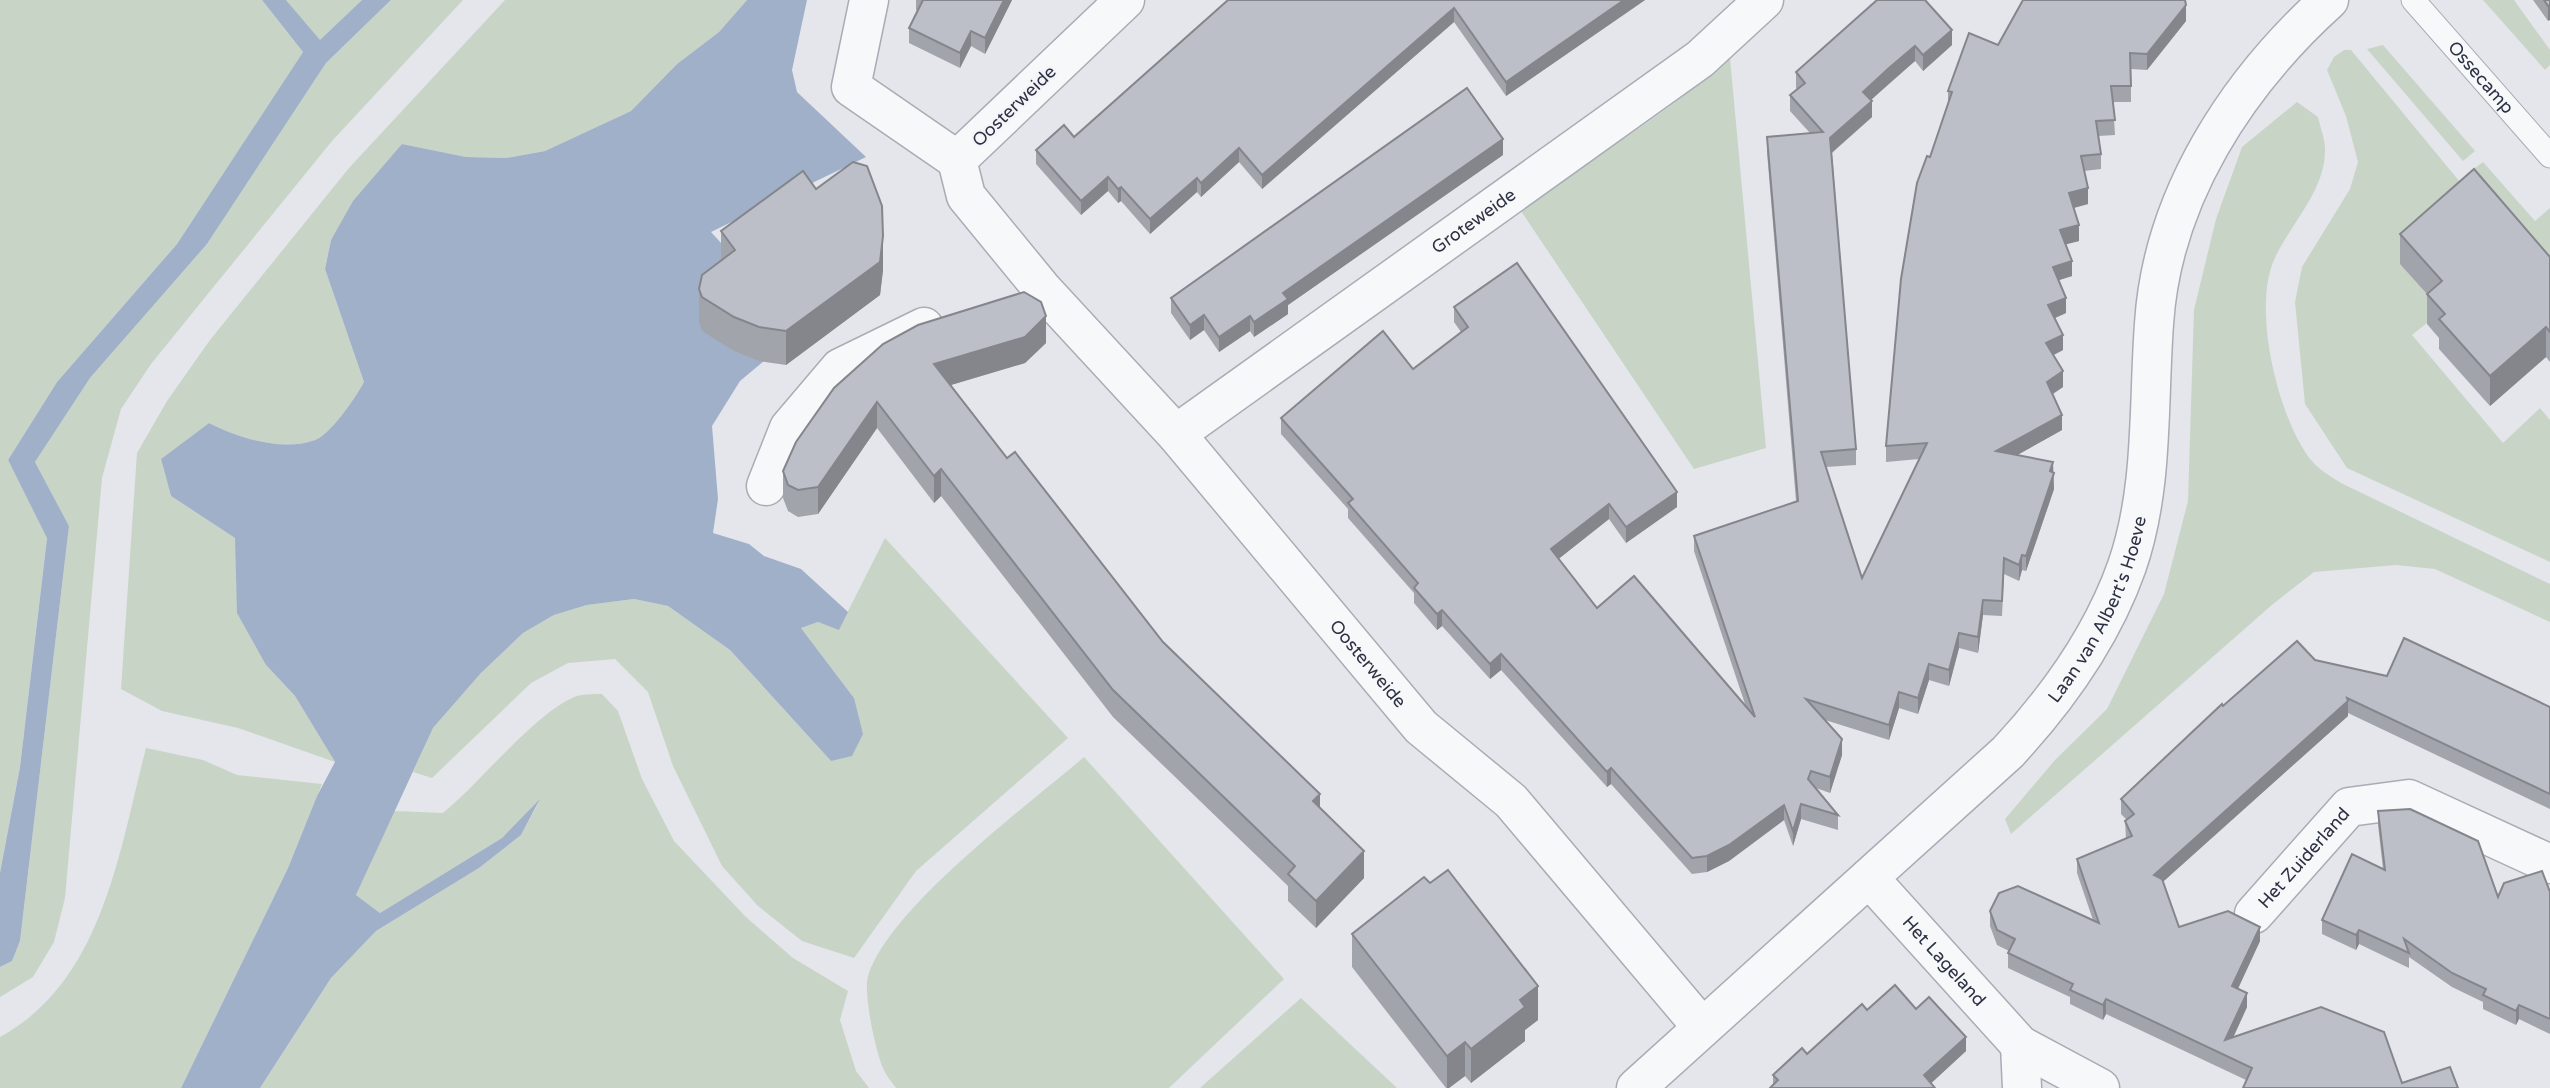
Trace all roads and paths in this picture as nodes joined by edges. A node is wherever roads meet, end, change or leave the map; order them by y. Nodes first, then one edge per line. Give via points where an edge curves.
1 (869, 0) edge
2 (1125, 0) edge
3 (1764, 0) edge
4 (2329, 0) edge
5 (2413, 0) edge
6 (2550, 156) edge
7 (957, 160) junction
8 (1043, 290) junction
9 (1003, 303) edge
10 (963, 315) edge
11 (1176, 434) junction
12 (766, 486) dead end
13 (2550, 864) edge
14 (1869, 878) junction
15 (2255, 914) dead end
16 (1701, 1026) junction
17 (2020, 1045) junction
18 (1636, 1088) edge
19 (2022, 1088) edge
20 (2100, 1088) edge

1 - 7 street via 851,87
2 - 7 street, Oosterweide
3 - 11 street, Groteweide via 1700,59
4 - 14 street, Laan van Albert's Hoeve via 2280,44 2234,106 2208,145 2185,198 2168,250 2154,320 2146,489 2113,602 2079,665 2033,725
5 - 6 lane, Ossecamp
7 - 8 street, Oosterweide via 966,196
8 - 9 street
8 - 11 street, Oosterweide
10 - 12 street via 909,332 840,368 789,428
11 - 16 street, Oosterweide via 1421,727 1511,801
13 - 15 street, Het Zuiderland via 2409,799 2349,807
14 - 16 street, Laan van Albert's Hoeve
14 - 17 street, Het Lageland
16 - 18 street, Laan van Albert's Hoeve
17 - 19 street
17 - 20 street, Het Lageland

